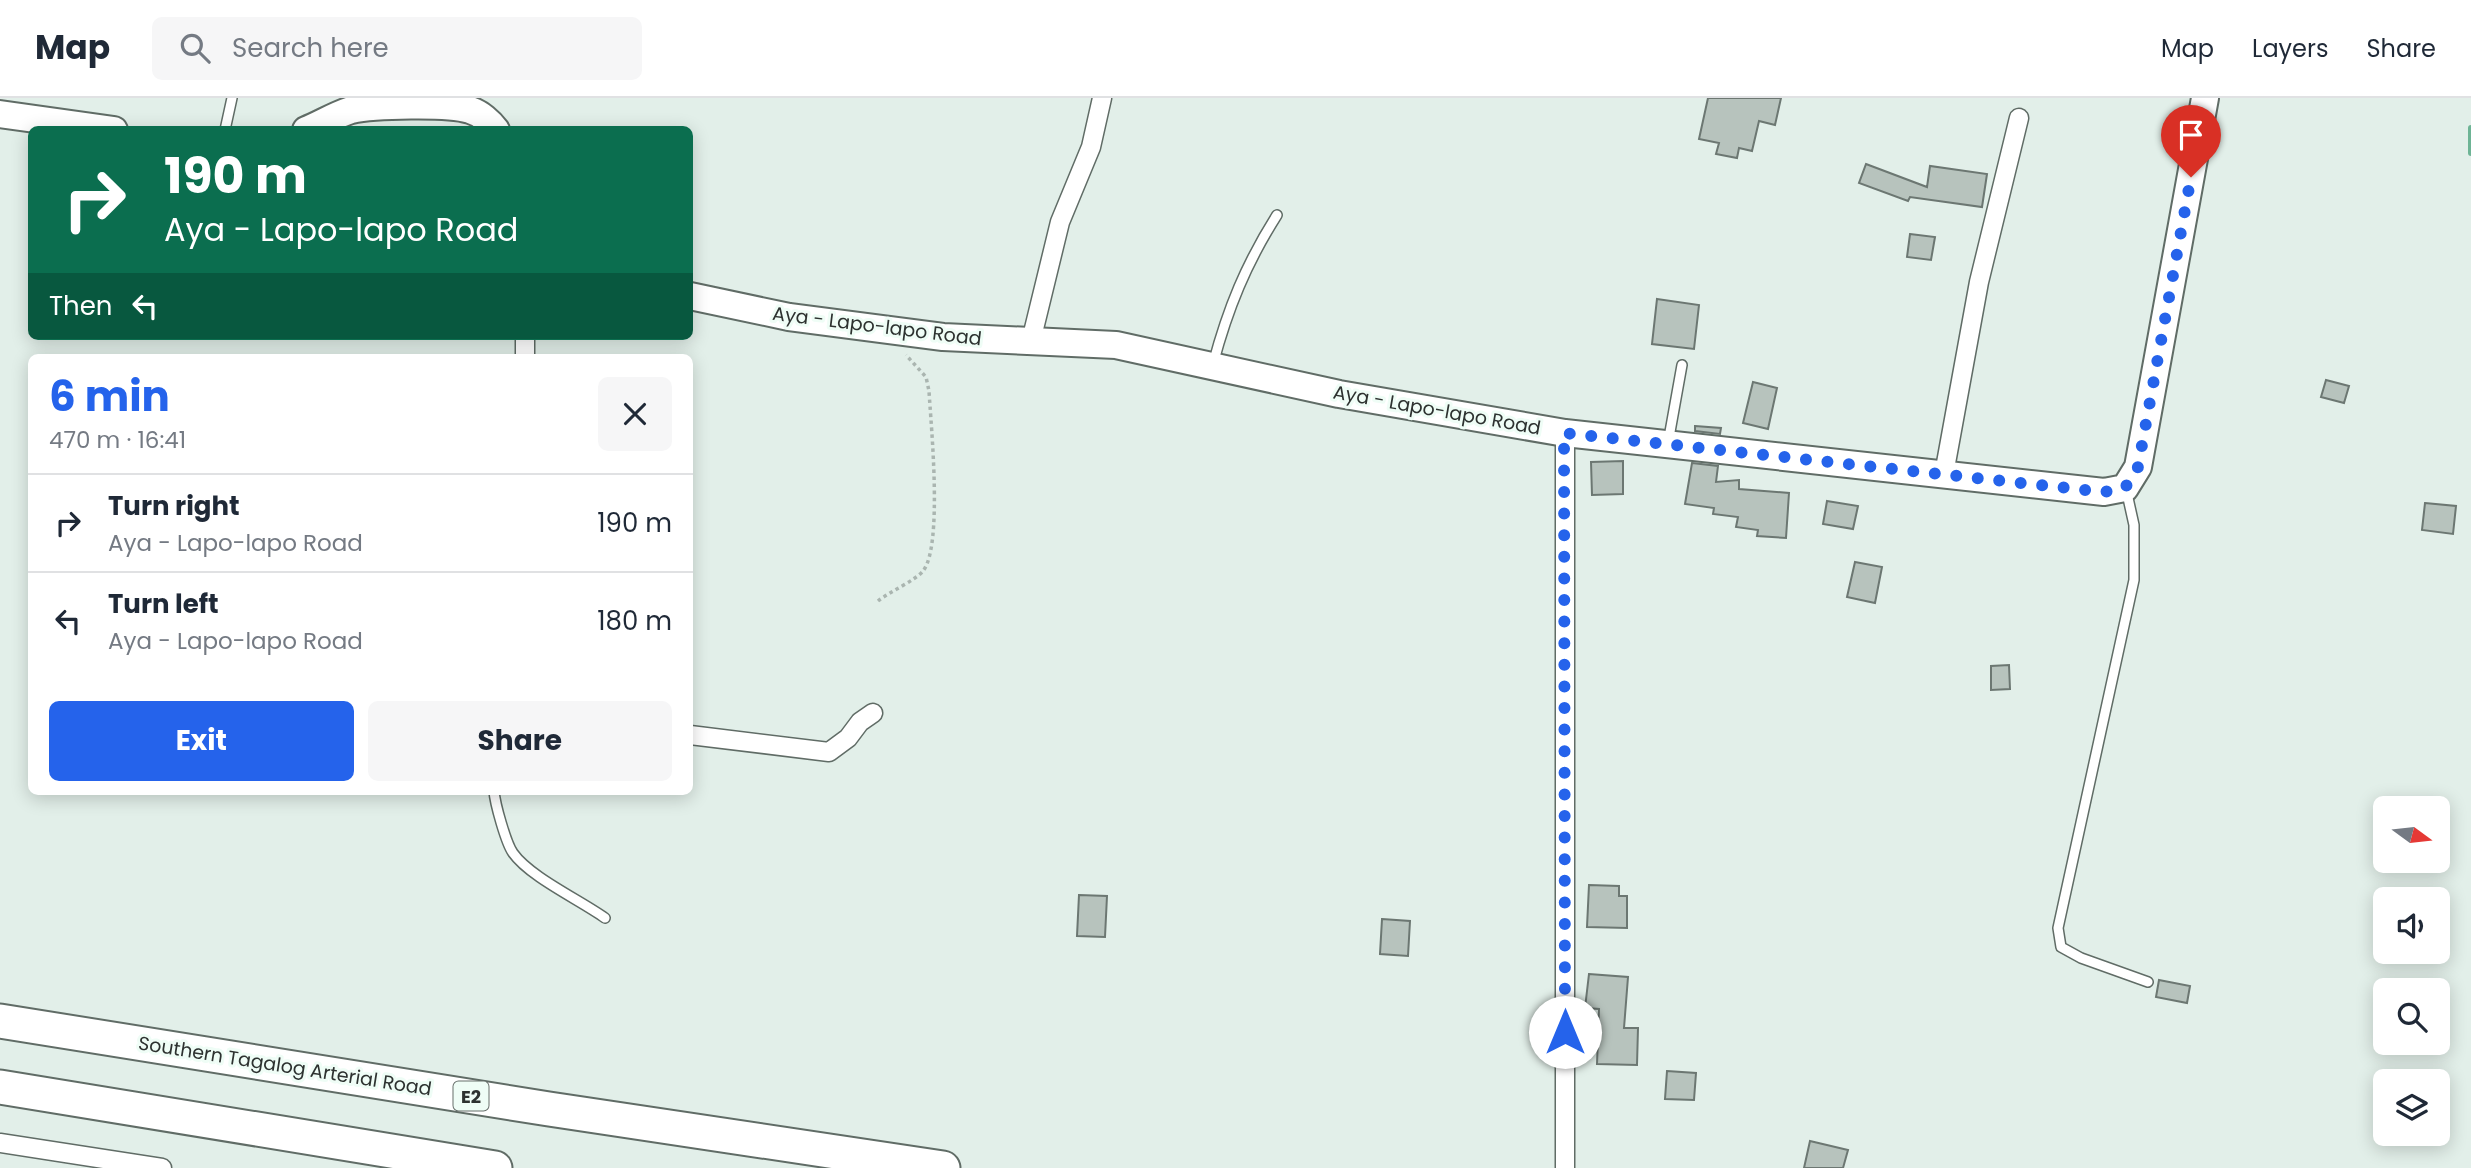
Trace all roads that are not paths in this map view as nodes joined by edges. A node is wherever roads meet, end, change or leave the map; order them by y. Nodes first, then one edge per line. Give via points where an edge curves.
1 (232, 98) edge
2 (1102, 98) edge
3 (2205, 98) edge
4 (408, 102) edge
5 (0, 114) edge
6 (2019, 118) dead end
7 (86, 126) edge
8 (226, 126) edge
9 (315, 126) edge
10 (493, 126) edge
11 (1277, 215) dead end
12 (693, 297) edge
13 (1031, 341) junction
14 (1682, 365) dead end
15 (1212, 366) junction
16 (1564, 433) junction
17 (1668, 444) junction
18 (1944, 474) junction
19 (2125, 488) junction
20 (873, 713) dead end
21 (693, 735) edge
22 (494, 795) edge
23 (606, 918) dead end
24 (2148, 982) dead end
25 (0, 1021) edge
26 (0, 1087) edge
27 (0, 1143) edge
28 (162, 1168) edge
29 (495, 1168) edge
30 (943, 1168) edge
31 (1565, 1168) edge

1 - 8 lane
2 - 13 street via 1091,146 1060,222
3 - 19 street via 2138,467
4 - 9 street via 351,110
4 - 10 street via 470,110
5 - 7 street
6 - 18 street via 1979,282
11 - 15 lane via 1241,278
12 - 13 street, Aya - Lapo-lapo Road via 789,317 888,330
13 - 15 street, Aya - Lapo-lapo Road via 1116,345
14 - 17 lane
15 - 16 street, Aya - Lapo-lapo Road via 1339,394
16 - 17 street, Aya - Lapo-lapo Road
16 - 31 street
17 - 18 street, Aya - Lapo-lapo Road
18 - 19 street, Aya - Lapo-lapo Road via 2104,492
19 - 24 lane via 2134,525 2134,580 2058,939 2061,947 2081,958
20 - 21 street via 829,752
22 - 23 lane via 512,852 532,871
25 - 30 highway, Southern Tagalog Arterial Road / E2
26 - 29 highway
27 - 28 street

